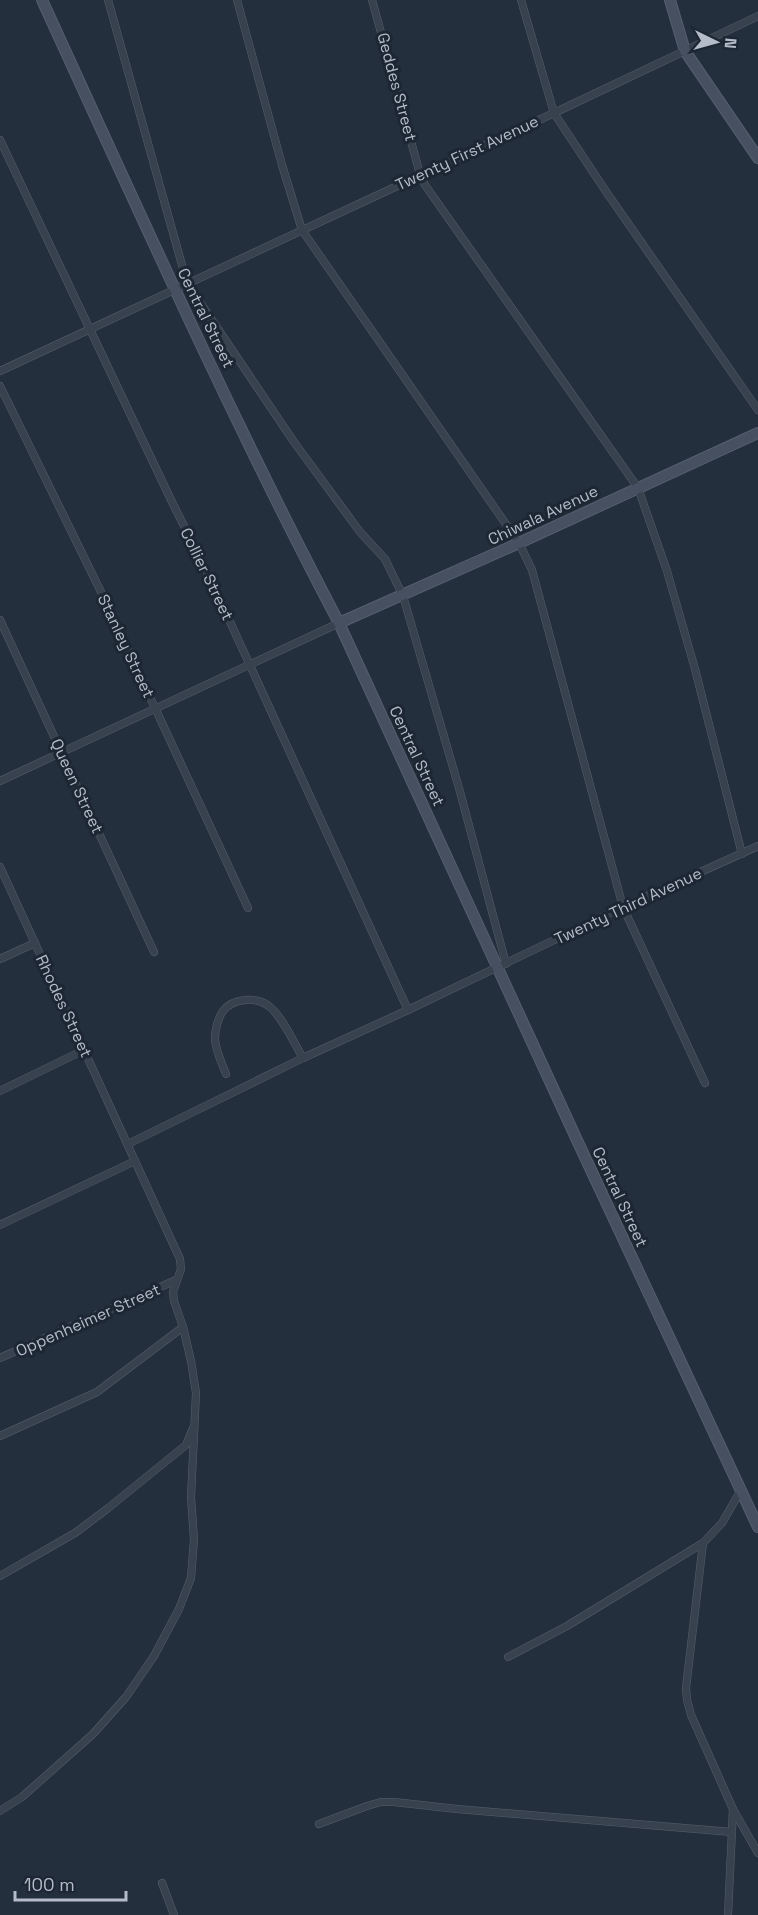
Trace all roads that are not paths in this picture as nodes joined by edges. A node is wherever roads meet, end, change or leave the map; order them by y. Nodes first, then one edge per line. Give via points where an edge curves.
1 (42, 0) edge
2 (108, 0) edge
3 (237, 0) edge
4 (372, 0) edge
5 (521, 0) edge
6 (670, 0) edge
7 (758, 16) edge
8 (685, 51) junction
9 (554, 113) junction
10 (0, 140) edge
11 (758, 158) edge
12 (420, 174) junction
13 (302, 230) junction
14 (187, 283) junction
15 (175, 288) junction
16 (90, 329) junction
17 (0, 371) edge
18 (0, 386) edge
19 (758, 410) edge
20 (758, 433) edge
21 (638, 488) junction
22 (519, 543) junction
23 (403, 596) junction
24 (0, 620) edge
25 (339, 623) junction
26 (251, 665) junction
27 (156, 709) junction
28 (61, 752) junction
29 (0, 781) edge
30 (758, 846) edge
31 (742, 854) junction
32 (0, 867) edge
33 (623, 907) junction
34 (248, 908) dead end
35 (35, 943) junction
36 (154, 952) dead end
37 (0, 959) edge
38 (502, 966) junction
39 (408, 1010) junction
40 (84, 1050) junction
41 (303, 1058) junction
42 (226, 1074) dead end
43 (705, 1083) dead end
44 (0, 1091) edge
45 (128, 1144) junction
46 (135, 1161) junction
47 (0, 1225) edge
48 (176, 1280) junction
49 (183, 1327) junction
50 (0, 1358) edge
51 (196, 1421) junction
52 (0, 1436) edge
53 (741, 1490) junction
54 (758, 1527) edge
55 (704, 1543) junction
56 (0, 1576) edge
57 (508, 1657) dead end
58 (733, 1809) junction
59 (0, 1810) edge
60 (319, 1824) dead end
61 (732, 1832) junction
62 (758, 1853) edge
63 (162, 1883) dead end
64 (174, 1915) edge
65 (728, 1915) edge

1 - 15 street, Central Street
2 - 14 street
3 - 13 street
4 - 12 street, Geddes Street
5 - 9 street
6 - 8 street
7 - 8 street, Twenty First Avenue
8 - 9 street, Twenty First Avenue
8 - 11 street
9 - 12 street, Twenty First Avenue
9 - 19 street
10 - 16 street, Collier Street
12 - 13 street, Twenty First Avenue
12 - 21 street, Geddes Street
13 - 14 street, Twenty First Avenue
13 - 22 street
14 - 15 street, Twenty First Avenue
14 - 23 street via 294,442 360,532 385,559
15 - 16 street, Twenty First Avenue
15 - 25 street, Central Street
16 - 17 street, Twenty First Avenue
16 - 26 street, Collier Street
18 - 27 street, Stanley Street
20 - 21 street, Chiwala Avenue
21 - 22 street, Chiwala Avenue
21 - 31 street, Geddes Street via 695,669
22 - 23 street, Chiwala Avenue
22 - 33 street via 532,570
23 - 25 street, Chiwala Avenue
23 - 38 street via 459,788
24 - 28 street, Queen Street
25 - 26 street
25 - 38 street, Central Street
26 - 27 street
26 - 39 street, Collier Street
27 - 28 street
27 - 34 street, Stanley Street
28 - 29 street
28 - 36 street, Queen Street
30 - 31 street, Twenty Third Avenue
31 - 33 street, Twenty Third Avenue
32 - 35 street, Rhodes Street
33 - 38 street, Twenty Third Avenue
33 - 43 street
35 - 37 street
35 - 40 street, Rhodes Street
38 - 39 street, Twenty Third Avenue
38 - 53 street, Central Street
39 - 41 street, Twenty Third Avenue
40 - 44 street
40 - 45 street, Rhodes Street
41 - 42 street via 272,1008 260,1001 243,1000 223,1011 216,1030 216,1047
41 - 45 street, Twenty Third Avenue
45 - 46 street, Rhodes Street
46 - 47 street
46 - 48 street, Rhodes Street via 180,1259 182,1269
48 - 49 street, Rhodes Street via 174,1301
48 - 50 street, Oppenheimer Street
49 - 51 street, Rhodes Street via 196,1393
49 - 52 street via 98,1392
51 - 56 street via 186,1445 107,1509 75,1533
51 - 59 street, Rhodes Street via 191,1578 179,1610 154,1656 120,1705 22,1797
53 - 54 street, Central Street
53 - 55 street via 722,1523
55 - 57 street
55 - 58 street via 687,1700
58 - 61 street
58 - 62 street
60 - 61 street via 367,1806 394,1802
61 - 65 street
63 - 64 street

